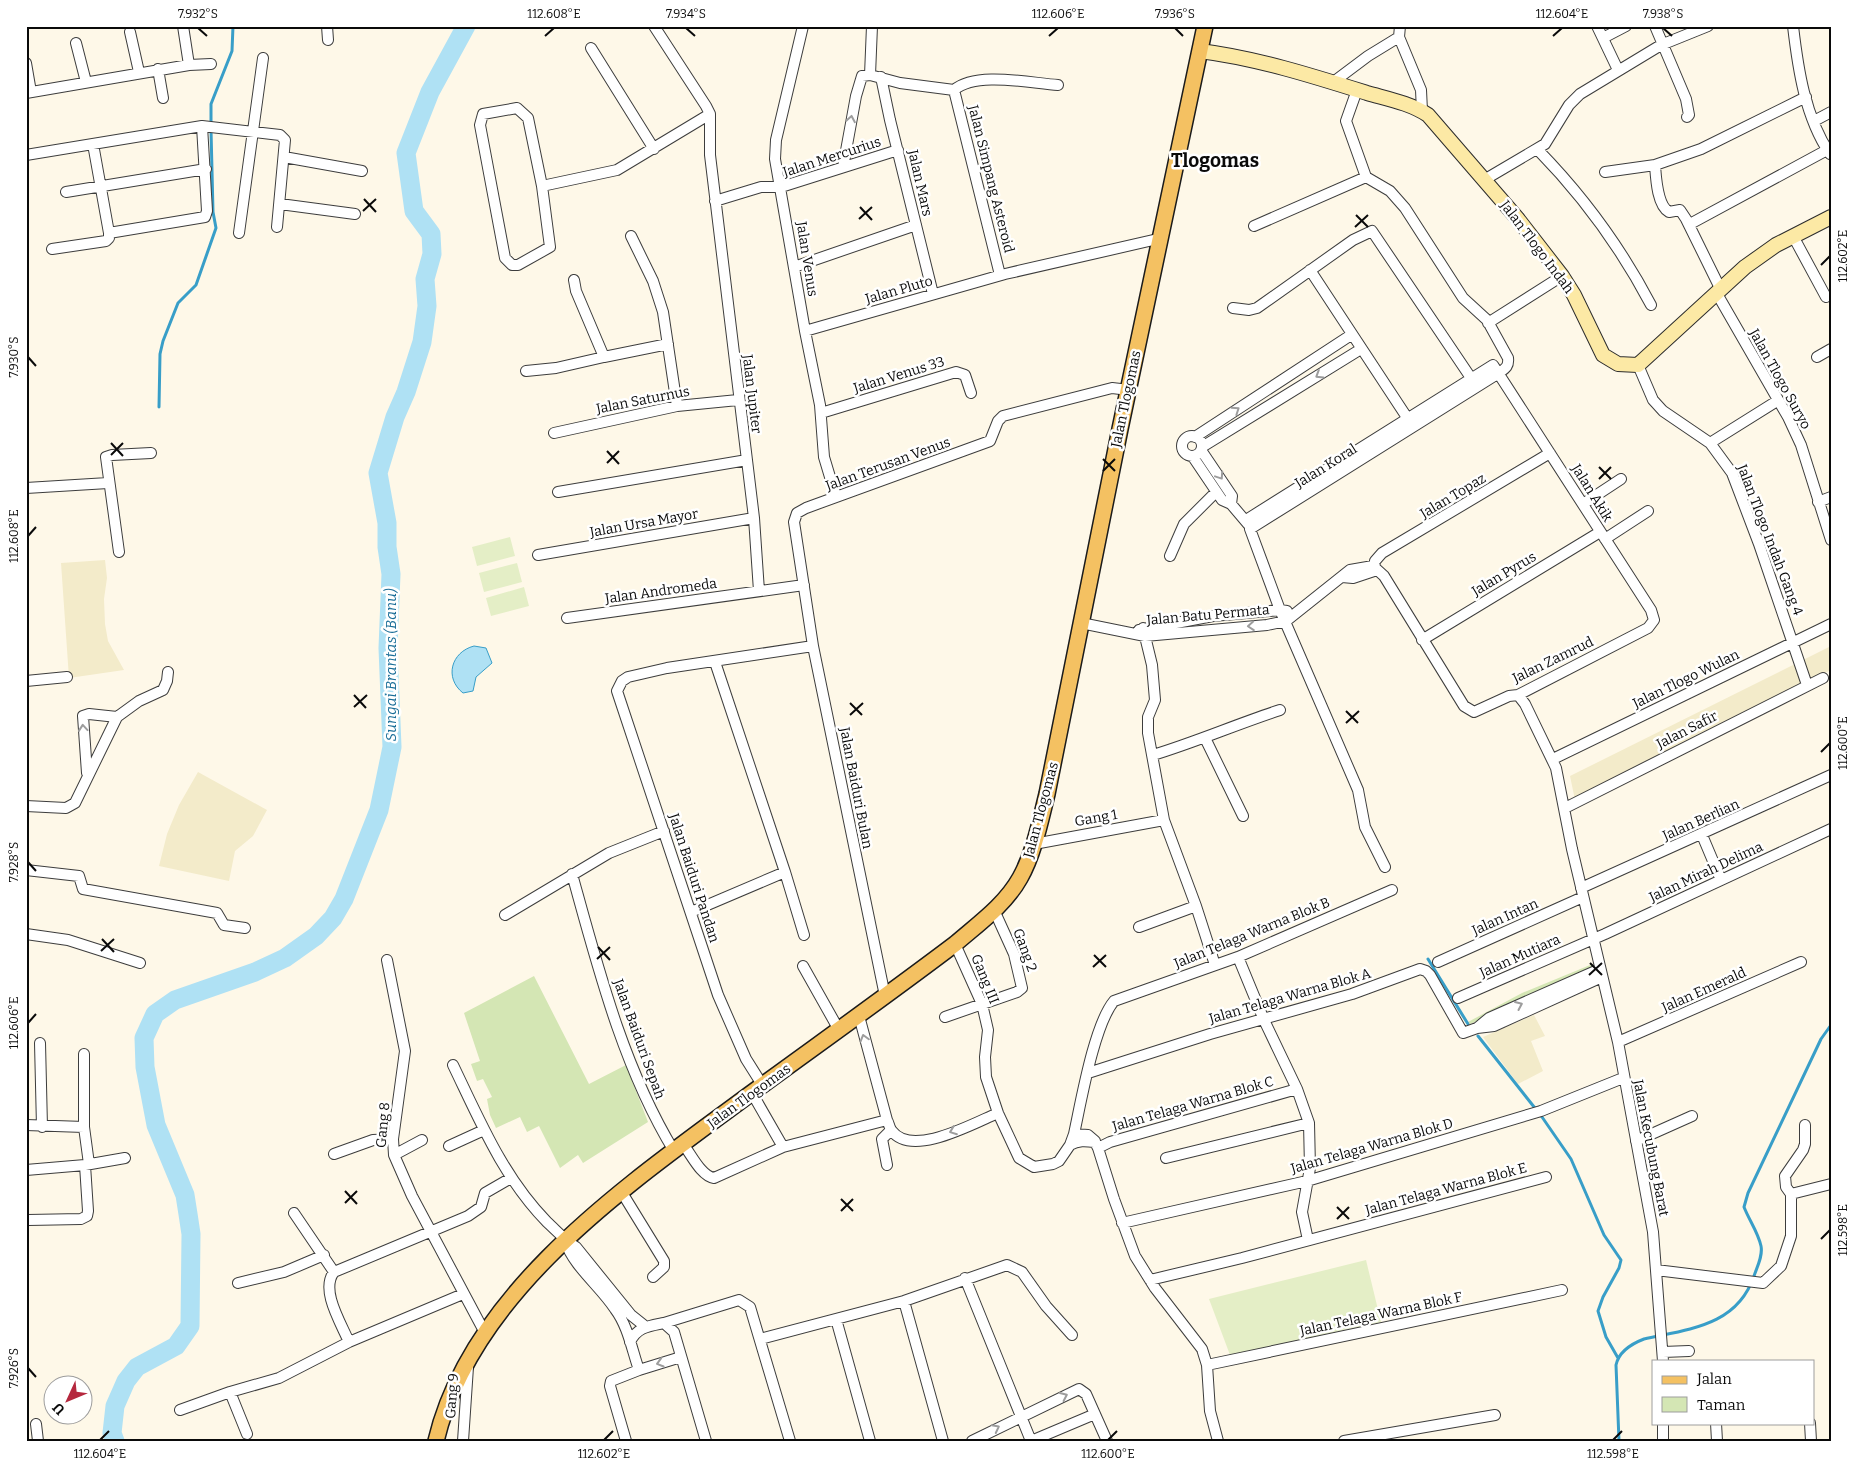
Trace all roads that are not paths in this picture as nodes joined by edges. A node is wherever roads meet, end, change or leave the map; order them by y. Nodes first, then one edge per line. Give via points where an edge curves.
1 (183, 26) edge
2 (327, 26) edge
3 (654, 26) edge
4 (802, 26) edge
5 (872, 26) edge
6 (1205, 26) edge
7 (1598, 26) edge
8 (1626, 26) edge
9 (1655, 26) edge
10 (1708, 26) edge
11 (1793, 26) edge
12 (130, 32) dead end
13 (1400, 32) edge
14 (1603, 38) junction
15 (328, 40) dead end
16 (76, 43) dead end
17 (1662, 45) junction
18 (591, 48) dead end
19 (1200, 51) junction
20 (263, 58) dead end
21 (26, 64) edge
22 (211, 64) dead end
23 (189, 65) junction
24 (158, 69) junction
25 (1618, 70) junction
26 (139, 72) junction
27 (870, 75) junction
28 (882, 77) junction
29 (86, 82) junction
30 (1332, 83) junction
31 (1058, 85) dead end
32 (954, 90) junction
33 (1357, 90) junction
34 (28, 92) edge
35 (1806, 97) junction
36 (163, 98) dead end
37 (1422, 111) junction
38 (1831, 112) edge
39 (710, 114) junction
40 (1687, 117) dead end
41 (1814, 121) junction
42 (204, 127) junction
43 (252, 132) junction
44 (93, 144) junction
45 (654, 149) junction
46 (898, 150) junction
47 (1538, 150) junction
48 (1829, 152) edge
49 (26, 156) edge
50 (284, 157) junction
51 (1655, 165) junction
52 (843, 167) junction
53 (206, 169) junction
54 (362, 171) dead end
55 (1605, 172) dead end
56 (1366, 177) junction
57 (1484, 180) junction
58 (542, 186) junction
59 (100, 187) junction
60 (781, 187) junction
61 (66, 192) dead end
62 (715, 201) junction
63 (280, 204) junction
64 (355, 214) dead end
65 (1831, 217) edge
66 (1690, 224) junction
67 (916, 225) junction
68 (1254, 226) dead end
69 (277, 227) dead end
70 (109, 233) junction
71 (239, 233) dead end
72 (631, 236) dead end
73 (1793, 236) junction
74 (1162, 238) junction
75 (52, 249) dead end
76 (794, 266) junction
77 (1310, 270) junction
78 (1000, 275) junction
79 (1562, 276) junction
80 (574, 280) dead end
81 (1718, 290) junction
82 (933, 294) junction
83 (1826, 297) dead end
84 (1651, 305) dead end
85 (1233, 308) dead end
86 (1488, 323) junction
87 (805, 331) junction
88 (1351, 335) junction
89 (668, 344) junction
90 (1360, 349) junction
91 (1831, 349) edge
92 (604, 357) junction
93 (1818, 357) dead end
94 (1638, 366) junction
95 (526, 371) dead end
96 (1500, 373) junction
97 (1471, 378) junction
98 (1269, 387) junction
99 (1129, 390) junction
100 (971, 393) dead end
101 (738, 400) junction
102 (1777, 400) junction
103 (1278, 401) junction
104 (678, 406) junction
105 (821, 414) junction
106 (1408, 420) junction
107 (554, 433) dead end
108 (1195, 437) junction
109 (1710, 443) junction
110 (1202, 448) junction
111 (151, 453) dead end
112 (1550, 453) junction
113 (1193, 457) junction
114 (747, 460) junction
115 (1620, 479) dead end
116 (108, 483) junction
117 (26, 488) edge
118 (558, 492) dead end
119 (1216, 492) junction
120 (836, 497) junction
121 (1831, 497) edge
122 (1818, 502) junction
123 (1231, 504) junction
124 (1584, 504) junction
125 (1648, 511) dead end
126 (754, 518) junction
127 (1248, 525) junction
128 (1602, 535) junction
129 (796, 539) joint
130 (1831, 540) edge
131 (118, 552) dead end
132 (538, 555) dead end
133 (1170, 556) dead end
134 (1375, 569) junction
135 (804, 586) junction
136 (759, 591) junction
137 (1280, 610) junction
138 (1297, 613) junction
139 (567, 618) dead end
140 (1286, 621) junction
141 (1085, 624) junction
142 (1831, 624) edge
143 (1648, 628) joint
144 (1140, 632) junction
145 (1422, 640) junction
146 (1793, 642) junction
147 (813, 646) junction
148 (715, 662) junction
149 (168, 672) dead end
150 (67, 677) dead end
151 (1823, 678) dead end
152 (26, 682) edge
153 (1807, 685) junction
154 (1518, 695) junction
155 (1280, 710) dead end
156 (117, 717) junction
157 (1205, 738) junction
158 (1152, 755) junction
159 (1553, 759) junction
160 (87, 775) junction
161 (1831, 775) edge
162 (26, 806) edge
163 (1564, 808) junction
164 (1243, 816) dead end
165 (1164, 820) junction
166 (1831, 829) edge
167 (664, 831) junction
168 (1702, 835) junction
169 (1034, 844) junction
170 (1385, 867) dead end
171 (26, 870) edge
172 (785, 872) junction
173 (572, 874) junction
174 (1721, 880) junction
175 (1392, 890) dead end
176 (1582, 893) junction
177 (1196, 906) junction
178 (994, 910) junction
179 (691, 912) junction
180 (505, 915) dead end
181 (1139, 927) dead end
182 (244, 928) dead end
183 (26, 934) edge
184 (804, 935) dead end
185 (1593, 940) junction
186 (955, 944) junction
187 (1238, 957) junction
188 (386, 960) dead end
189 (1438, 962) dead end
190 (1801, 962) dead end
191 (140, 963) dead end
192 (1214, 965) junction
193 (803, 966) dead end
194 (1601, 973) junction
195 (885, 996) junction
196 (1458, 998) dead end
197 (982, 1004) junction
198 (859, 1016) junction
199 (945, 1017) dead end
200 (1264, 1020) junction
201 (839, 1030) junction
202 (1618, 1042) junction
203 (40, 1043) dead end
204 (84, 1054) dead end
205 (453, 1065) dead end
206 (1088, 1073) junction
207 (1623, 1078) junction
208 (758, 1089) junction
209 (1297, 1089) junction
210 (998, 1113) junction
211 (1692, 1116) dead end
212 (1309, 1123) junction
213 (26, 1125) edge
214 (889, 1125) junction
215 (1805, 1125) dead end
216 (84, 1126) junction
217 (42, 1127) junction
218 (484, 1130) junction
219 (1074, 1134) junction
220 (393, 1139) junction
221 (422, 1140) dead end
222 (1636, 1141) junction
223 (1070, 1145) junction
224 (1097, 1145) junction
225 (449, 1146) dead end
226 (679, 1147) junction
227 (783, 1147) junction
228 (334, 1154) dead end
229 (394, 1155) junction
230 (125, 1158) dead end
231 (1166, 1158) dead end
232 (87, 1164) junction
233 (887, 1165) dead end
234 (26, 1170) edge
235 (1546, 1177) dead end
236 (511, 1178) junction
237 (1307, 1181) junction
238 (1831, 1184) edge
239 (621, 1190) junction
240 (1791, 1194) junction
241 (294, 1213) dead end
242 (28, 1220) dead end
243 (1122, 1224) junction
244 (432, 1231) junction
245 (1308, 1240) junction
246 (565, 1241) junction
247 (324, 1255) junction
248 (1656, 1270) junction
249 (334, 1272) junction
250 (653, 1276) dead end
251 (965, 1278) junction
252 (1150, 1280) junction
253 (238, 1283) dead end
254 (1562, 1290) dead end
255 (463, 1294) junction
256 (904, 1301) junction
257 (620, 1306) junction
258 (681, 1318) junction
259 (836, 1319) junction
260 (664, 1323) junction
261 (646, 1327) junction
262 (674, 1332) junction
263 (485, 1333) junction
264 (1072, 1335) dead end
265 (760, 1339) junction
266 (349, 1342) junction
267 (630, 1342) junction
268 (1663, 1351) edge
269 (1689, 1351) dead end
270 (472, 1353) junction
271 (681, 1357) junction
272 (1207, 1365) junction
273 (639, 1370) junction
274 (230, 1392) junction
275 (180, 1410) dead end
276 (1095, 1414) junction
277 (1495, 1415) dead end
278 (1021, 1416) junction
279 (36, 1424) dead end
280 (1663, 1424) edge
281 (1716, 1424) edge
282 (1810, 1424) edge
283 (247, 1434) dead end
284 (38, 1441) edge
285 (436, 1441) edge
286 (463, 1441) edge
287 (626, 1441) edge
288 (706, 1441) edge
289 (790, 1441) edge
290 (870, 1441) edge
291 (943, 1441) edge
292 (972, 1441) edge
293 (1031, 1441) edge
294 (1107, 1441) edge
295 (1218, 1441) edge
296 (1344, 1441) edge
297 (1663, 1441) edge
298 (1716, 1441) edge
299 (1811, 1441) edge

1 - 23 street
2 - 15 street
3 - 39 street
4 - 60 street, Jalan Venus via 776,140 775,159
5 - 27 street
6 - 19 main road, Jalan Tlogomas
7 - 14 street
8 - 14 street
9 - 17 street
10 - 17 street
11 - 35 street
12 - 26 street
13 - 30 street
13 - 37 street via 1418,80
14 - 25 street
16 - 29 street
17 - 25 street
17 - 40 street via 1686,99
18 - 45 street
19 - 30 street, Jalan Tlogo Indah
19 - 74 main road, Jalan Tlogomas
20 - 43 street
21 - 34 street
22 - 23 street
23 - 24 street
24 - 26 street
24 - 36 street
25 - 47 street via 1574,100
26 - 29 street
27 - 28 street
52 -> 27 street via 858,84 862,76
28 - 32 street via 900,83
28 - 46 street, Jalan Mars
29 - 34 street
30 - 33 street, Jalan Tlogo Indah
31 - 32 street via 979,79
32 - 78 street, Jalan Simpang Asteroid
33 - 37 street, Jalan Tlogo Indah
33 - 56 street via 1346,121
35 - 41 street
35 - 51 street via 1701,149
37 - 57 street, Jalan Tlogo Indah via 1438,123
38 - 41 street
39 - 45 street
39 - 62 street, Jalan Jupiter
41 - 48 street
42 - 43 street
42 - 44 street
42 - 53 street
43 - 50 street via 284,136
43 - 71 street
44 - 49 street
44 - 59 street
45 - 58 street via 617,170
46 - 52 street, Jalan Mercurius
46 - 67 street, Jalan Mars
47 - 57 street
47 - 84 street via 1598,220
48 - 66 street
50 - 54 street
50 - 63 street
51 - 55 street
51 - 66 street via 1657,187 1664,208 1667,212 1680,210
52 - 60 street, Jalan Mercurius
53 - 59 street
53 - 70 street via 208,211 205,217
56 - 68 street
56 - 86 street via 1390,191 1405,208 1463,298
57 - 79 street, Jalan Tlogo Indah
58 - 58 street via 550,247 518,265 512,265 505,258 485,156 480,125 483,114 517,108 525,113
59 - 61 street
59 - 70 street
60 - 62 street, Jalan Mercurius via 761,187
60 - 76 street, Jalan Venus
62 - 101 street, Jalan Jupiter
63 - 64 street
63 - 69 street
65 - 73 street
66 - 81 street, Jalan Tlogo Suryo
67 - 76 street
67 - 82 street, Jalan Mars
70 - 75 street via 110,238 106,241
72 - 89 street via 659,299
73 - 81 street via 1758,257
73 - 83 street
74 - 78 street, Jalan Pluto
74 - 99 main road, Jalan Tlogomas
76 - 87 street, Jalan Venus
77 - 85 street via 1257,308
77 - 88 street
77 - 97 street via 1352,240 1372,231
78 - 82 street, Jalan Pluto
79 - 86 street
79 - 94 street, Jalan Tlogo Indah via 1603,355 1618,364
80 - 92 street
81 - 94 street
81 - 102 street, Jalan Tlogo Suryo
82 - 87 street, Jalan Pluto
86 - 96 street via 1508,358 1507,368
87 - 105 street, Jalan Venus
88 - 90 street
88 - 98 street
89 - 92 street
89 - 104 street
90 -> 103 street
90 - 106 street
91 - 93 street
92 - 95 street
94 - 109 street, Jalan Tlogo Indah Gang 4 via 1653,400 1663,411
96 - 97 street via 1493,365
96 - 112 street, Jalan Akik
96 - 127 street, Jalan Koral
97 - 106 street
98 - 103 street
108 -> 98 street
99 - 120 street, Jalan Terusan Venus via 1112,388 1000,418 990,441
99 - 141 main road, Jalan Tlogomas
100 - 105 street, Jalan Venus 33 via 965,375 956,372
101 - 104 street, Jalan Saturnus
101 - 114 street, Jalan Jupiter
102 - 109 street
102 - 122 street, Jalan Tlogo Suryo via 1800,445
103 - 110 street
104 - 107 street, Jalan Saturnus
105 - 120 street, Jalan Venus via 824,457
106 - 127 street
108 - 110 street
108 - 113 street via 1187,438 1182,444 1185,452
109 - 146 street, Jalan Tlogo Indah Gang 4 via 1732,473
110 - 113 street
110 -> 123 street via 1232,496
111 - 116 street via 108,456 105,460
112 - 124 street, Jalan Akik
112 - 134 street, Jalan Topaz via 1382,554
113 - 119 street
114 - 118 street
114 - 126 street, Jalan Jupiter
115 - 124 street
116 - 117 street
116 - 131 street
119 - 123 street
119 - 133 street via 1184,524
120 - 129 street, Jalan Terusan Venus via 797,513 794,522
121 - 122 street
122 - 130 street, Jalan Tlogo Suryo
123 - 127 street
124 - 128 street, Jalan Akik
125 - 128 street, Jalan Pyrus
126 - 132 street, Jalan Ursa Mayor
126 - 136 street, Jalan Jupiter
127 - 137 street
128 - 143 street, Jalan Akik via 1651,610 1654,620
128 - 145 street, Jalan Pyrus
129 - 135 street, Jalan Baiduri Bulan
134 - 138 street via 1350,570
134 - 145 street
135 - 136 street
135 - 147 street, Jalan Baiduri Bulan
136 - 139 street, Jalan Andromeda
137 - 138 street, Jalan Batu Permata
137 - 140 street
137 - 144 street, Jalan Batu Permata via 1213,616
138 - 140 street, Jalan Batu Permata
140 -> 144 street, Jalan Batu Permata via 1267,625
140 - 170 street via 1358,790 1365,827
141 - 144 street, Jalan Batu Permata via 1106,630
141 - 169 main road, Jalan Tlogomas
142 - 146 street, Jalan Tlogo Wulan
143 - 154 street, Jalan Zamrud
144 - 158 street via 1152,665 1154,700 1147,725
145 - 154 street, Jalan Zamrud via 1464,706 1470,710 1481,711 1509,696
146 - 153 street, Jalan Tlogo Indah Gang 4
146 - 159 street, Jalan Tlogo Wulan
147 - 148 street
147 - 195 street, Jalan Baiduri Bulan
148 - 167 street, Jalan Baiduri Pandan via 628,677 618,685 619,703
148 - 172 street
149 - 156 street via 163,690
150 - 152 street
151 - 153 street, Jalan Safir
153 - 163 street, Jalan Safir
154 - 159 street, Jalan Kecubung Barat
155 - 157 street
156 - 160 street
160 -> 156 street via 83,716
157 - 158 street
157 - 164 street
158 - 165 street
159 - 163 street, Jalan Kecubung Barat
160 - 162 street via 82,791 72,805 66,808
161 - 168 street, Jalan Berlian
163 - 176 street, Jalan Kecubung Barat
165 - 169 street, Gang 1
165 - 177 street
166 - 174 street, Jalan Mirah Delima
167 - 173 street via 609,853
167 - 179 street, Jalan Baiduri Pandan
168 - 174 street
168 - 176 street, Jalan Berlian
169 - 178 main road, Jalan Tlogomas via 1019,880
171 - 182 street via 79,876 83,889 218,913 224,925
172 - 179 street
172 - 184 street
173 - 180 street
173 - 226 street, Jalan Baiduri Sepah via 595,956 629,1056 651,1111
174 - 185 street, Jalan Mirah Delima
175 - 187 street, Jalan Telaga Warna Blok B
176 - 185 street, Jalan Kecubung Barat
176 - 189 street, Jalan Intan
177 - 181 street
177 - 192 street
178 - 186 main road, Jalan Tlogomas
178 - 197 street, Gang 2 via 1014,954 1023,985 1017,992
179 - 208 street, Jalan Baiduri Pandan via 718,995
183 - 191 street via 68,940
185 - 194 street, Jalan Kecubung Barat
185 - 196 street, Jalan Mutiara
186 - 195 main road, Jalan Tlogomas
186 - 197 street, Gang III
187 - 192 street, Jalan Telaga Warna Blok B
187 - 200 street
188 - 220 street, Gang 8 via 405,1051
190 - 202 street, Jalan Emerald
192 - 206 street, Jalan Telaga Warna Blok B via 1114,1001 1106,1012
193 - 201 street
194 - 200 street, Jalan Telaga Warna Blok A via 1494,1026 1463,1033 1430,975 1423,969
194 - 202 street, Jalan Kecubung Barat
195 - 198 main road, Jalan Tlogomas
197 - 199 street
197 - 210 street, Gang III via 988,1030 986,1077
198 - 201 main road, Jalan Tlogomas
214 -> 198 street
200 - 206 street, Jalan Telaga Warna Blok A
200 - 209 street
201 - 208 main road, Jalan Tlogomas
202 - 207 street, Jalan Kecubung Barat
203 - 217 street
204 - 216 street
205 - 218 street
206 - 219 street
207 - 222 street, Jalan Kecubung Barat
207 - 237 street, Jalan Telaga Warna Blok D via 1538,1112
208 - 226 main road, Jalan Tlogomas
208 - 227 street, Jalan Baiduri Pandan
209 - 212 street
209 - 224 street, Jalan Telaga Warna Blok C
210 -> 214 street via 920,1142 904,1139
210 - 223 street, Gang III via 1020,1158 1030,1166 1039,1167 1059,1161
211 - 222 street
212 - 231 street
212 - 237 street via 1310,1168
213 - 217 street
214 - 227 street
214 - 233 street via 882,1139
215 - 240 street via 1803,1150 1785,1176 1786,1187
216 - 217 street
216 - 232 street
218 - 225 street
218 - 236 street
219 - 223 street
219 - 224 street via 1088,1135
220 - 228 street via 373,1140
220 - 229 street, Gang 8
221 - 229 street
222 - 248 street, Jalan Kecubung Barat via 1653,1232
223 - 224 street, Jalan Telaga Warna Blok C via 1075,1142
224 - 243 street
226 - 227 street, Jalan Baiduri Sepah via 703,1172 714,1178
226 - 239 main road, Jalan Tlogomas
229 - 244 street, Gang 8
230 - 232 street
232 - 234 street
232 - 242 street via 87,1216 81,1219
235 - 245 street, Jalan Telaga Warna Blok E
236 - 244 street via 485,1193 482,1196 484,1203 474,1212
236 - 246 street via 528,1202
237 - 243 street, Jalan Telaga Warna Blok D
237 - 245 street via 1302,1212
238 - 240 street
239 - 246 main road, Jalan Tlogomas
239 - 250 street via 664,1260 664,1267
240 - 248 street via 1791,1236 1787,1251 1781,1266 1763,1283
241 - 247 street
243 - 252 street via 1135,1256
244 - 249 street
244 - 255 street, Gang 8
245 - 252 street, Jalan Telaga Warna Blok E
246 - 257 street via 569,1253
246 - 263 main road, Jalan Tlogomas
247 - 249 street
247 - 253 street via 284,1272
248 - 268 street, Jalan Kecubung Barat
249 - 266 street via 329,1279 331,1296
251 - 256 street
251 - 264 street via 1001,1265 1017,1268
251 - 278 street
252 - 272 street via 1196,1340
254 - 272 street, Jalan Telaga Warna Blok F
255 - 263 street, Gang 8
255 - 266 street
256 - 259 street
256 - 291 street
257 - 261 street
257 - 267 street
258 - 260 street
258 - 262 street
258 - 265 street via 739,1300 750,1307
259 - 265 street
259 - 290 street
260 - 261 street
260 - 262 street
261 - 267 street via 638,1330
262 - 271 street
263 - 270 main road, Jalan Tlogomas
265 - 289 street
266 - 274 street via 279,1378
267 - 273 street
268 - 269 street
270 - 285 main road, Jalan Tlogomas via 447,1402
270 - 286 street, Gang 9 via 467,1372
271 -> 273 street
271 - 288 street
272 - 295 street via 1210,1410
273 - 287 street via 615,1378 610,1386
274 - 275 street
274 - 283 street
278 -> 276 street via 1079,1389 1086,1394
276 - 293 street
276 - 294 street
277 - 296 street
292 -> 278 street
278 - 293 street
279 - 284 street
280 - 297 street
281 - 298 street
282 - 299 street

